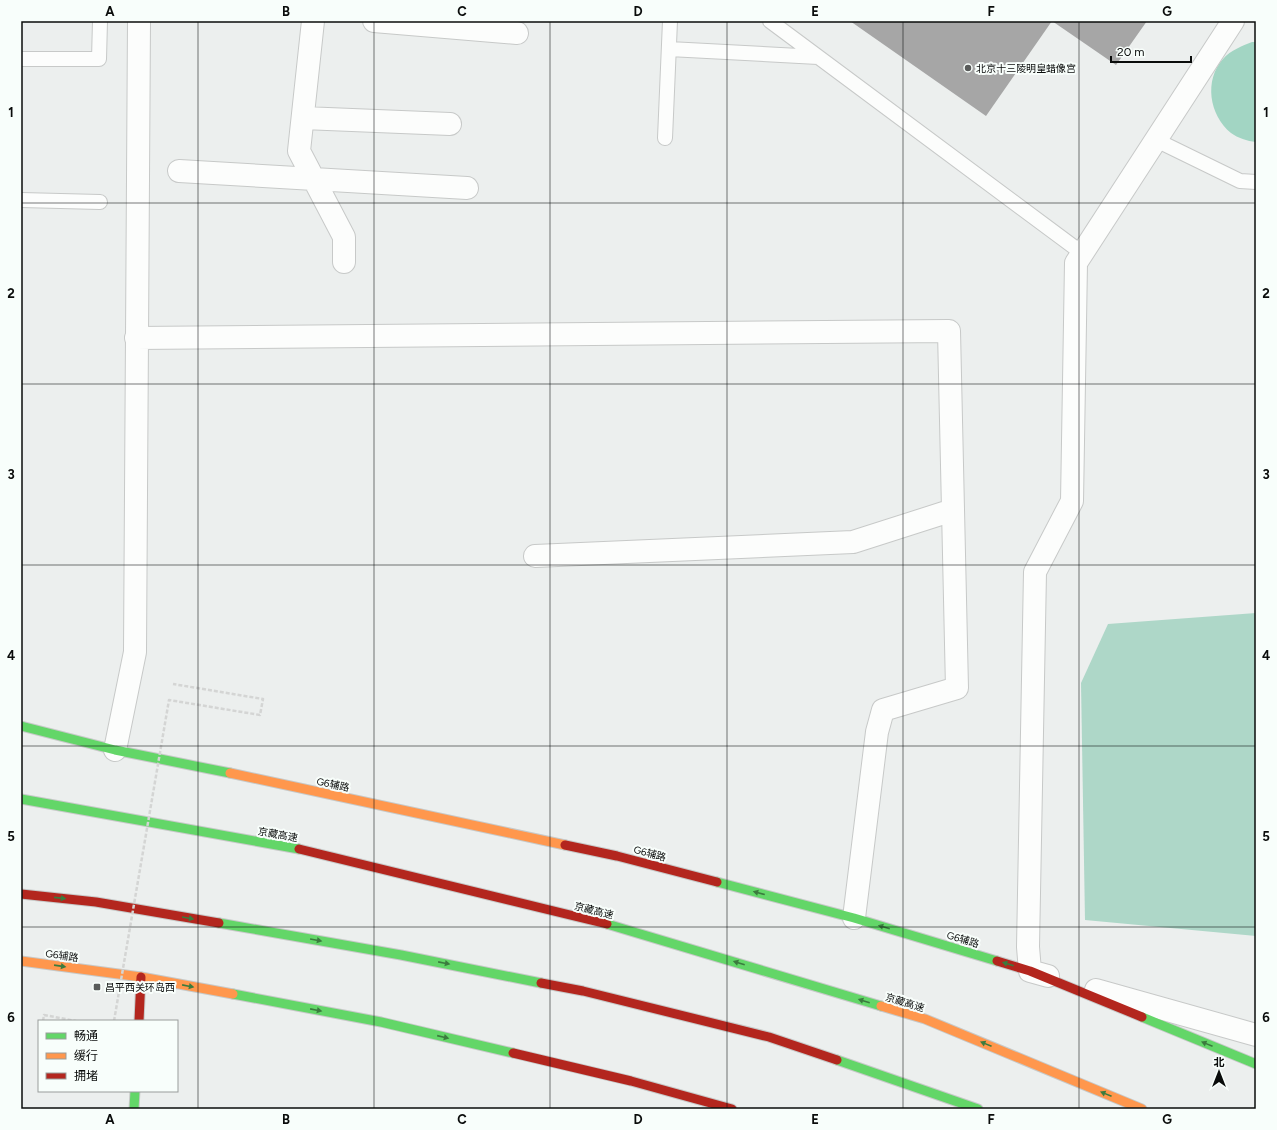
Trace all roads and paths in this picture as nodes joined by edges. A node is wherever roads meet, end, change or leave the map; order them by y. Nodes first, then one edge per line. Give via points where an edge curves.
1 (100, 21) edge
2 (139, 21) edge
3 (313, 21) edge
4 (374, 21) edge
5 (670, 21) edge
6 (770, 21) edge
7 (1233, 21) edge
8 (517, 32) dead end
9 (669, 48) junction
10 (818, 57) junction
11 (21, 59) edge
12 (303, 118) junction
13 (450, 124) dead end
14 (665, 138) dead end
15 (1156, 140) junction
16 (179, 171) dead end
17 (314, 179) junction
18 (1256, 182) edge
19 (468, 188) dead end
20 (21, 200) edge
21 (100, 202) dead end
22 (1082, 253) junction
23 (344, 262) dead end
24 (136, 338) junction
25 (953, 510) junction
26 (535, 556) dead end
27 (174, 684) dead end
28 (21, 726) edge
29 (115, 750) junction
30 (21, 799) edge
31 (21, 894) edge
32 (854, 918) junction
33 (21, 961) edge
34 (1030, 972) junction
35 (141, 977) junction
36 (43, 1020) edge
37 (71, 1020) edge
38 (114, 1020) edge
39 (139, 1020) edge
40 (1256, 1035) edge
41 (1256, 1064) edge
42 (135, 1092) edge
43 (134, 1109) edge
44 (732, 1109) edge
45 (978, 1109) edge
46 (1142, 1109) edge

1 - 11 lane via 99,59
2 - 24 street
3 - 12 street
4 - 8 street
5 - 9 lane
6 - 10 lane
7 - 15 street
9 - 10 lane
9 - 14 lane
10 - 22 lane
12 - 13 street
12 - 17 street via 299,151
15 - 18 lane via 1240,181
15 - 22 street
16 - 17 street
17 - 19 street
17 - 23 street via 344,237
20 - 21 lane
22 - 34 street via 1076,263 1072,501 1035,572 1028,947
24 - 25 street via 949,331
24 - 29 street via 135,652
25 - 26 street via 853,542
25 - 32 street via 956,688 883,710 877,732
27 - 38 path, bridge via 263,699 260,715 169,700
28 - 29 main road, G6辅路
32 -> 29 main road, G6辅路 via 617,856
46 -> 30 main road, 京藏高速 via 925,1019 627,929 312,851
31 -> 45 main road via 96,902 370,949 583,991 769,1037
34 -> 32 main road, G6辅路
33 -> 35 main road, G6辅路
34 - 40 street
41 -> 34 main road, G6辅路
35 - 39 main road
35 -> 44 main road, G6辅路 via 381,1022 631,1081
36 - 37 path via 44,1015
42 - 43 main road

